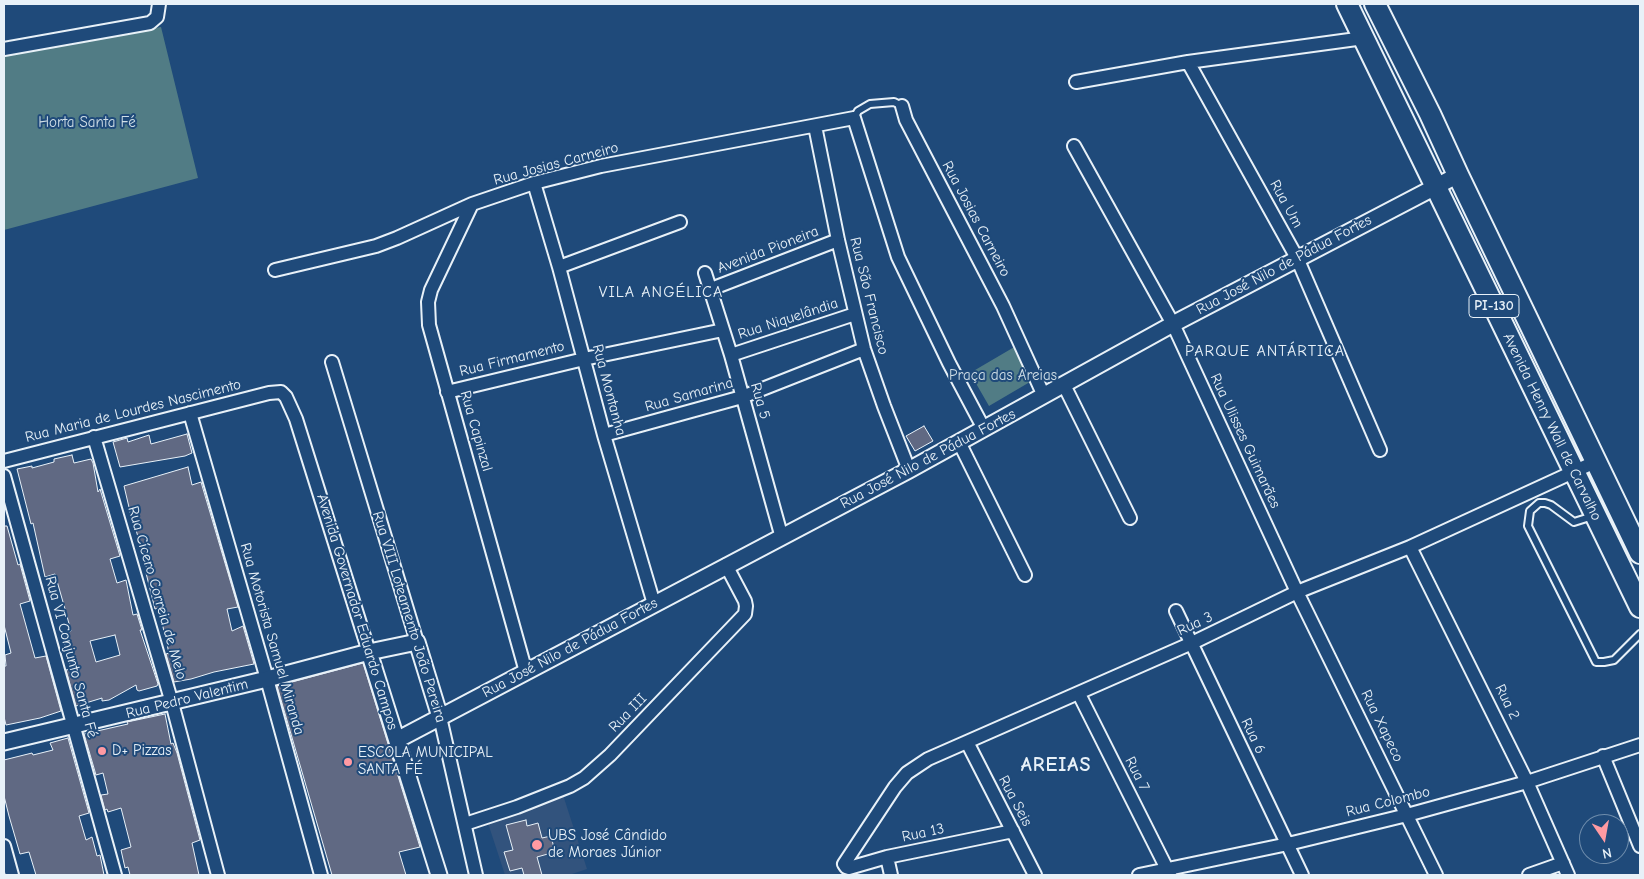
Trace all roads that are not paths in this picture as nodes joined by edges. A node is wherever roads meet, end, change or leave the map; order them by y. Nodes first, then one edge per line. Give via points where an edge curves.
1 (159, 4) edge
2 (1345, 4) edge
3 (1375, 4) edge
4 (1364, 38) junction
5 (4, 49) edge
6 (1188, 62) junction
7 (1076, 82) dead end
8 (902, 106) joint
9 (854, 118) junction
10 (815, 126) junction
11 (1074, 146) dead end
12 (1458, 175) junction
13 (534, 183) junction
14 (1436, 185) junction
15 (472, 204) junction
16 (680, 222) dead end
17 (838, 240) junction
18 (1298, 258) junction
19 (559, 267) junction
20 (275, 270) dead end
21 (706, 272) dead end
22 (711, 290) junction
23 (855, 314) junction
24 (1173, 324) junction
25 (723, 330) junction
26 (864, 348) junction
27 (731, 355) junction
28 (584, 359) junction
29 (332, 362) dead end
30 (1064, 385) junction
31 (448, 392) junction
32 (270, 393) joint
33 (1044, 396) junction
34 (742, 397) junction
35 (190, 413) junction
36 (984, 429) junction
37 (604, 435) junction
38 (94, 437) junction
39 (959, 442) junction
40 (1380, 450) dead end
41 (4, 461) edge
42 (1596, 462) junction
43 (909, 470) junction
44 (1574, 472) junction
45 (4, 476) edge
46 (1594, 515) junction
47 (1130, 518) dead end
48 (782, 538) junction
49 (1410, 547) junction
50 (1640, 554) edge
51 (726, 565) junction
52 (1025, 575) dead end
53 (1297, 592) junction
54 (654, 604) junction
55 (1640, 607) edge
56 (1176, 611) dead end
57 (1640, 634) edge
58 (417, 642) junction
59 (1192, 643) junction
60 (369, 652) junction
61 (526, 672) junction
62 (267, 679) junction
63 (1079, 694) junction
64 (172, 702) junction
65 (440, 717) junction
66 (73, 726) junction
67 (397, 740) junction
68 (4, 742) edge
69 (967, 742) junction
70 (1640, 745) edge
71 (1603, 756) junction
72 (1527, 782) junction
73 (1407, 815) junction
74 (465, 824) junction
75 (1013, 831) junction
76 (1288, 844) junction
77 (4, 846) edge
78 (1640, 846) edge
79 (887, 858) junction
80 (845, 861) joint
81 (1563, 863) junction
82 (1168, 872) edge
83 (12, 875) edge
84 (115, 875) edge
85 (218, 875) edge
86 (321, 875) edge
87 (439, 875) edge
88 (476, 875) edge
89 (891, 875) edge
90 (1035, 875) edge
91 (1139, 875) edge
92 (1302, 875) edge
93 (1436, 875) edge
94 (1529, 875) edge
95 (1568, 875) edge

1 - 5 street via 158,17 150,23
2 - 4 main road, Avenida Henry Wall de Carvalho / PI-130
3 - 12 main road, Avenida Henry Wall de Carvalho / PI-130
4 - 6 street
4 - 14 main road, Avenida Henry Wall de Carvalho / PI-130
6 - 7 street
6 - 18 street, Rua Um
8 - 9 lane, Rua Josias Carneiro via 894,102 870,104 858,110
8 - 33 street, Rua Josias Carneiro via 906,120 1003,306
9 - 10 street, Rua Josias Carneiro
9 - 36 street via 898,256
10 - 13 street, Rua Josias Carneiro via 601,166
10 - 17 street, Rua São Francisco
11 - 24 street, Rua Ulisses Guimarães
12 - 14 street, Rua José Nilo de Pádua Fortes
12 - 42 main road, Avenida Henry Wall de Carvalho / PI-130
13 - 15 street, Rua Josias Carneiro
13 - 19 street, Rua Montanha
14 - 18 street, Rua José Nilo de Pádua Fortes
14 - 44 main road, Avenida Henry Wall de Carvalho / PI-130
15 - 20 street, Rua Josias Carneiro via 376,246
15 - 31 street, Rua Capinzal via 428,302 429,326
16 - 19 street
17 - 22 street, Avenida Pioneira
17 - 23 street, Rua São Francisco
18 - 24 street, Rua José Nilo de Pádua Fortes
18 - 40 street, Rua Um
19 - 28 street, Rua Montanha
21 - 22 street, Rua 5
22 - 25 street, Rua 5
23 - 26 street, Rua São Francisco
23 - 27 street, Rua Niquelândia
24 - 30 street, Rua José Nilo de Pádua Fortes
24 - 53 street, Rua Ulisses Guimarães
25 - 27 street, Rua 5
25 - 28 street
26 - 34 street, Rua Samarina
26 - 43 street, Rua São Francisco
27 - 34 street, Rua 5
28 - 31 street, Rua Firmamento
28 - 37 street, Rua Montanha
29 - 58 street, Rua VIII Loteamento João Pereira
30 - 33 street, Rua José Nilo de Pádua Fortes
30 - 47 street
31 - 61 street, Rua Capinzal
32 - 35 street, Rua Maria de Lourdes Nascimento
32 - 60 street, Avenida Governador Eduardo Campos via 280,392 286,397 296,419
33 - 36 street, Rua José Nilo de Pádua Fortes
34 - 37 street, Rua Samarina
34 - 48 street, Rua 5
35 - 38 street, Rua Maria de Lourdes Nascimento
35 - 62 street, Rua Motorista Samuel Miranda
36 - 39 street, Rua José Nilo de Pádua Fortes
37 - 54 street, Rua Montanha
38 - 41 street, Rua Maria de Lourdes Nascimento
38 - 64 street, Rua Cícero Correia de Melo
39 - 43 street, Rua José Nilo de Pádua Fortes
39 - 52 street
42 - 44 street, Rua 3
42 - 50 main road, Avenida Henry Wall de Carvalho / PI-130
43 - 48 street, Rua José Nilo de Pádua Fortes
44 - 46 main road, Avenida Henry Wall de Carvalho / PI-130
44 - 49 street, Rua 3
45 - 66 street, Rua VI Conjunto Santa Fé
46 - 55 main road, Avenida Henry Wall de Carvalho / PI-130
46 - 57 lane via 1574,522 1551,505 1539,503 1530,511 1528,526 1596,662 1614,660
48 - 51 street, Rua José Nilo de Pádua Fortes
49 - 53 street, Rua 3
49 - 72 street, Rua 2
51 - 54 street, Rua José Nilo de Pádua Fortes
51 - 74 street, Rua III via 745,601 745,614 610,755 570,786
53 - 59 street, Rua 3
53 - 73 street, Rua Xapeco
54 - 61 street, Rua José Nilo de Pádua Fortes
56 - 59 street, Rua 6
58 - 60 street, Rua Pedro Valentim
58 - 65 street, Rua VIII Loteamento João Pereira
59 - 63 street, Rua 3
59 - 76 street, Rua 6
60 - 62 street, Rua Pedro Valentim
60 - 67 street, Avenida Governador Eduardo Campos
61 - 65 street, Rua José Nilo de Pádua Fortes
62 - 64 street, Rua Pedro Valentim
62 - 86 street, Rua Motorista Samuel Miranda
63 - 69 street, Rua 3
63 - 82 street, Rua 7
64 - 66 street, Rua Pedro Valentim
64 - 85 street, Rua Cícero Correia de Melo
65 - 67 street, Rua José Nilo de Pádua Fortes
65 - 74 street, Rua VIII Loteamento João Pereira
66 - 68 street, Rua Pedro Valentim
66 - 84 street, Rua VI Conjunto Santa Fé
67 - 87 street, Avenida Governador Eduardo Campos
69 - 75 street, Rua Seis
69 - 80 street, Rua 3 via 928,759 907,773
70 - 71 street, Rua Colombo
71 - 72 street, Rua Colombo
71 - 78 street
72 - 73 street, Rua Colombo
72 - 81 street, Rua 2
73 - 76 street, Rua Colombo
73 - 93 street, Rua Xapeco
74 - 88 street, Rua VIII Loteamento João Pereira
75 - 79 street, Rua 13
75 - 90 street, Rua Seis
76 - 82 street, Rua Colombo
76 - 92 street, Rua 6
77 - 83 street
79 - 80 street, Rua 13 via 849,868
79 - 89 street
81 - 94 street
81 - 95 street, Rua 2
82 - 91 street, Rua Colombo

